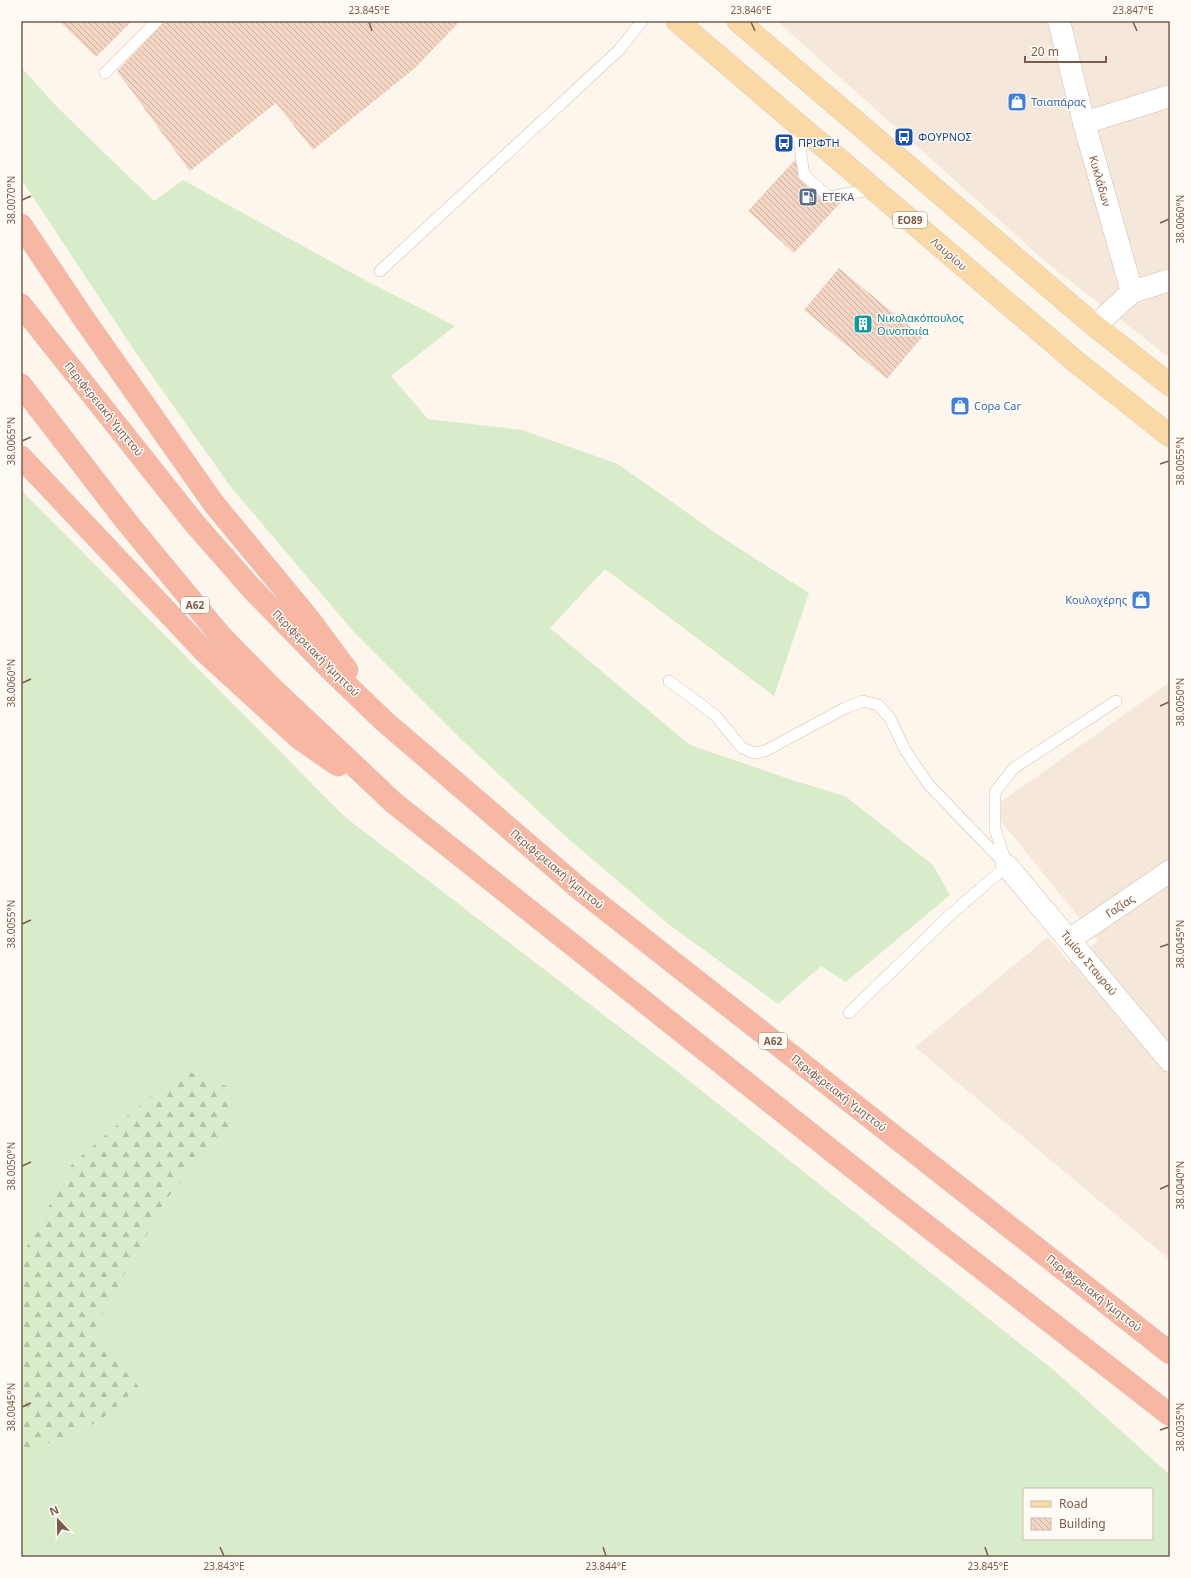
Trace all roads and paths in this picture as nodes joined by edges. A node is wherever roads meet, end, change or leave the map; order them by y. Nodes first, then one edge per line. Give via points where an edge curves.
1 (157, 21) edge
2 (642, 21) edge
3 (677, 21) edge
4 (738, 21) edge
5 (1059, 21) edge
6 (105, 73) dead end
7 (1170, 96) edge
8 (796, 123) junction
9 (1084, 123) junction
10 (874, 190) junction
11 (21, 224) edge
12 (380, 271) dead end
13 (1170, 280) edge
14 (1132, 292) junction
15 (21, 305) edge
16 (1095, 326) junction
17 (21, 385) edge
18 (1170, 385) edge
19 (1170, 436) edge
20 (21, 457) edge
21 (669, 681) dead end
22 (1116, 701) dead end
23 (384, 721) junction
24 (394, 803) junction
25 (1007, 866) junction
26 (1170, 871) edge
27 (1069, 940) junction
28 (849, 1013) dead end
29 (1170, 1061) edge
30 (1170, 1353) edge
31 (1170, 1415) edge

1 - 6 lane
2 - 12 lane via 619,50
3 - 8 main road, Λαυρίου / ΕΟ89
4 - 16 main road
5 - 9 street, Κυκλάδων
7 - 9 street
8 - 10 main road, Λαυρίου / ΕΟ89
8 - 10 lane via 804,175 829,197
9 - 14 street, Κυκλάδων
10 - 19 main road, Λαυρίου / ΕΟ89 via 1075,361
11 - 23 highway via 84,319 214,504 309,619
13 - 14 street
14 - 16 street
15 - 23 highway, Περιφερειακή Υμηττού / Α62 via 195,524 253,590
16 - 18 main road
17 - 24 highway, Α62 via 126,521 220,634 270,687
20 - 24 highway via 206,652 300,739
21 - 25 lane via 715,716 742,748 754,753 765,751 844,708 863,701 878,705 890,718 905,750 929,785
22 - 25 lane via 1014,768 995,792 995,828
23 - 30 highway, Περιφερειακή Υμηττού / Α62 via 587,895
24 - 31 highway, Α62 via 900,1205
25 - 27 street, Τιμίου Σταυρού
25 - 28 lane via 951,914
26 - 27 street, Γαζίας
27 - 29 street, Τιμίου Σταυρού

